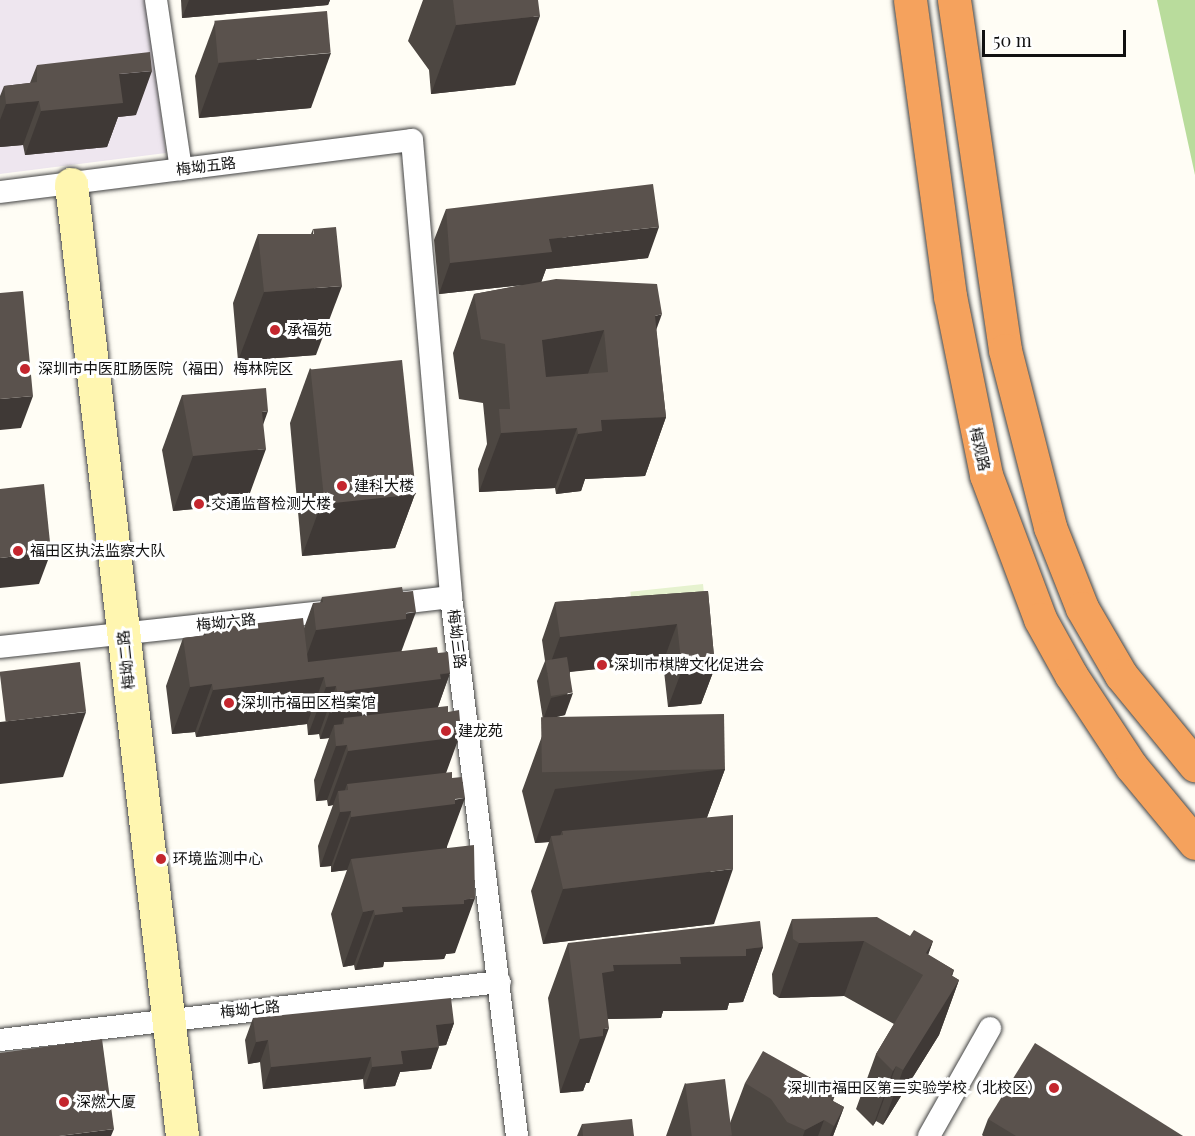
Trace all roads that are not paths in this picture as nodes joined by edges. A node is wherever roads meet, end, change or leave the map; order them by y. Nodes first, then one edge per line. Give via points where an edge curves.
1 (156, 0) edge
2 (910, 0) edge
3 (954, 0) edge
4 (412, 140) joint
5 (181, 169) junction
6 (62, 185) junction
7 (0, 192) edge
8 (451, 597) junction
9 (114, 633) junction
10 (0, 647) edge
11 (1195, 765) edge
12 (1195, 843) edge
13 (500, 981) junction
14 (158, 1021) junction
15 (990, 1028) dead end
16 (0, 1040) edge
17 (160, 1136) edge
18 (182, 1136) edge
19 (517, 1136) edge
20 (929, 1136) edge

1 - 5 street
2 - 12 highway, 梅观路 via 950,296 993,496 1040,619 1071,675 1131,766
3 - 11 highway via 1005,350 1050,527 1082,608 1121,675
4 - 5 street, 梅坳五路
4 - 8 street, 梅坳三路
5 - 6 street, 梅坳五路
6 - 7 street, 梅坳五路
6 - 9 street, 梅坳二路
8 - 9 street, 梅坳六路
8 - 13 street, 梅坳三路
9 - 10 street, 梅坳六路
9 - 14 street, 梅坳二路
13 - 14 street, 梅坳七路
13 - 19 street, 梅坳三路
14 - 16 street, 梅坳七路
14 - 17 street, 梅坳二路
14 - 18 street, 梅坳二路
15 - 20 street

